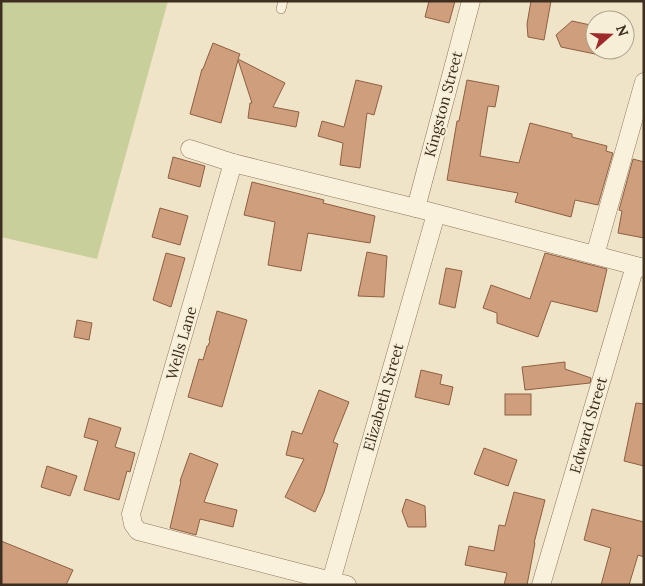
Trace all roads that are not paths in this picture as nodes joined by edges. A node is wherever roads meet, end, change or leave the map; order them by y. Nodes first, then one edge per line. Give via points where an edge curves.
1 (471, 1) edge
2 (644, 82) edge
3 (190, 149) dead end
4 (233, 163) junction
5 (416, 208) junction
6 (436, 214) junction
7 (595, 255) junction
8 (639, 267) edge
9 (339, 583) edge
10 (541, 585) edge

1 - 5 street, Kingston Street
2 - 7 street
3 - 4 street
4 - 5 street
4 - 9 street, Wells Lane via 131,514 133,524 138,531
5 - 6 street
6 - 7 street
6 - 9 street, Elizabeth Street
7 - 8 street
8 - 10 street, Edward Street

